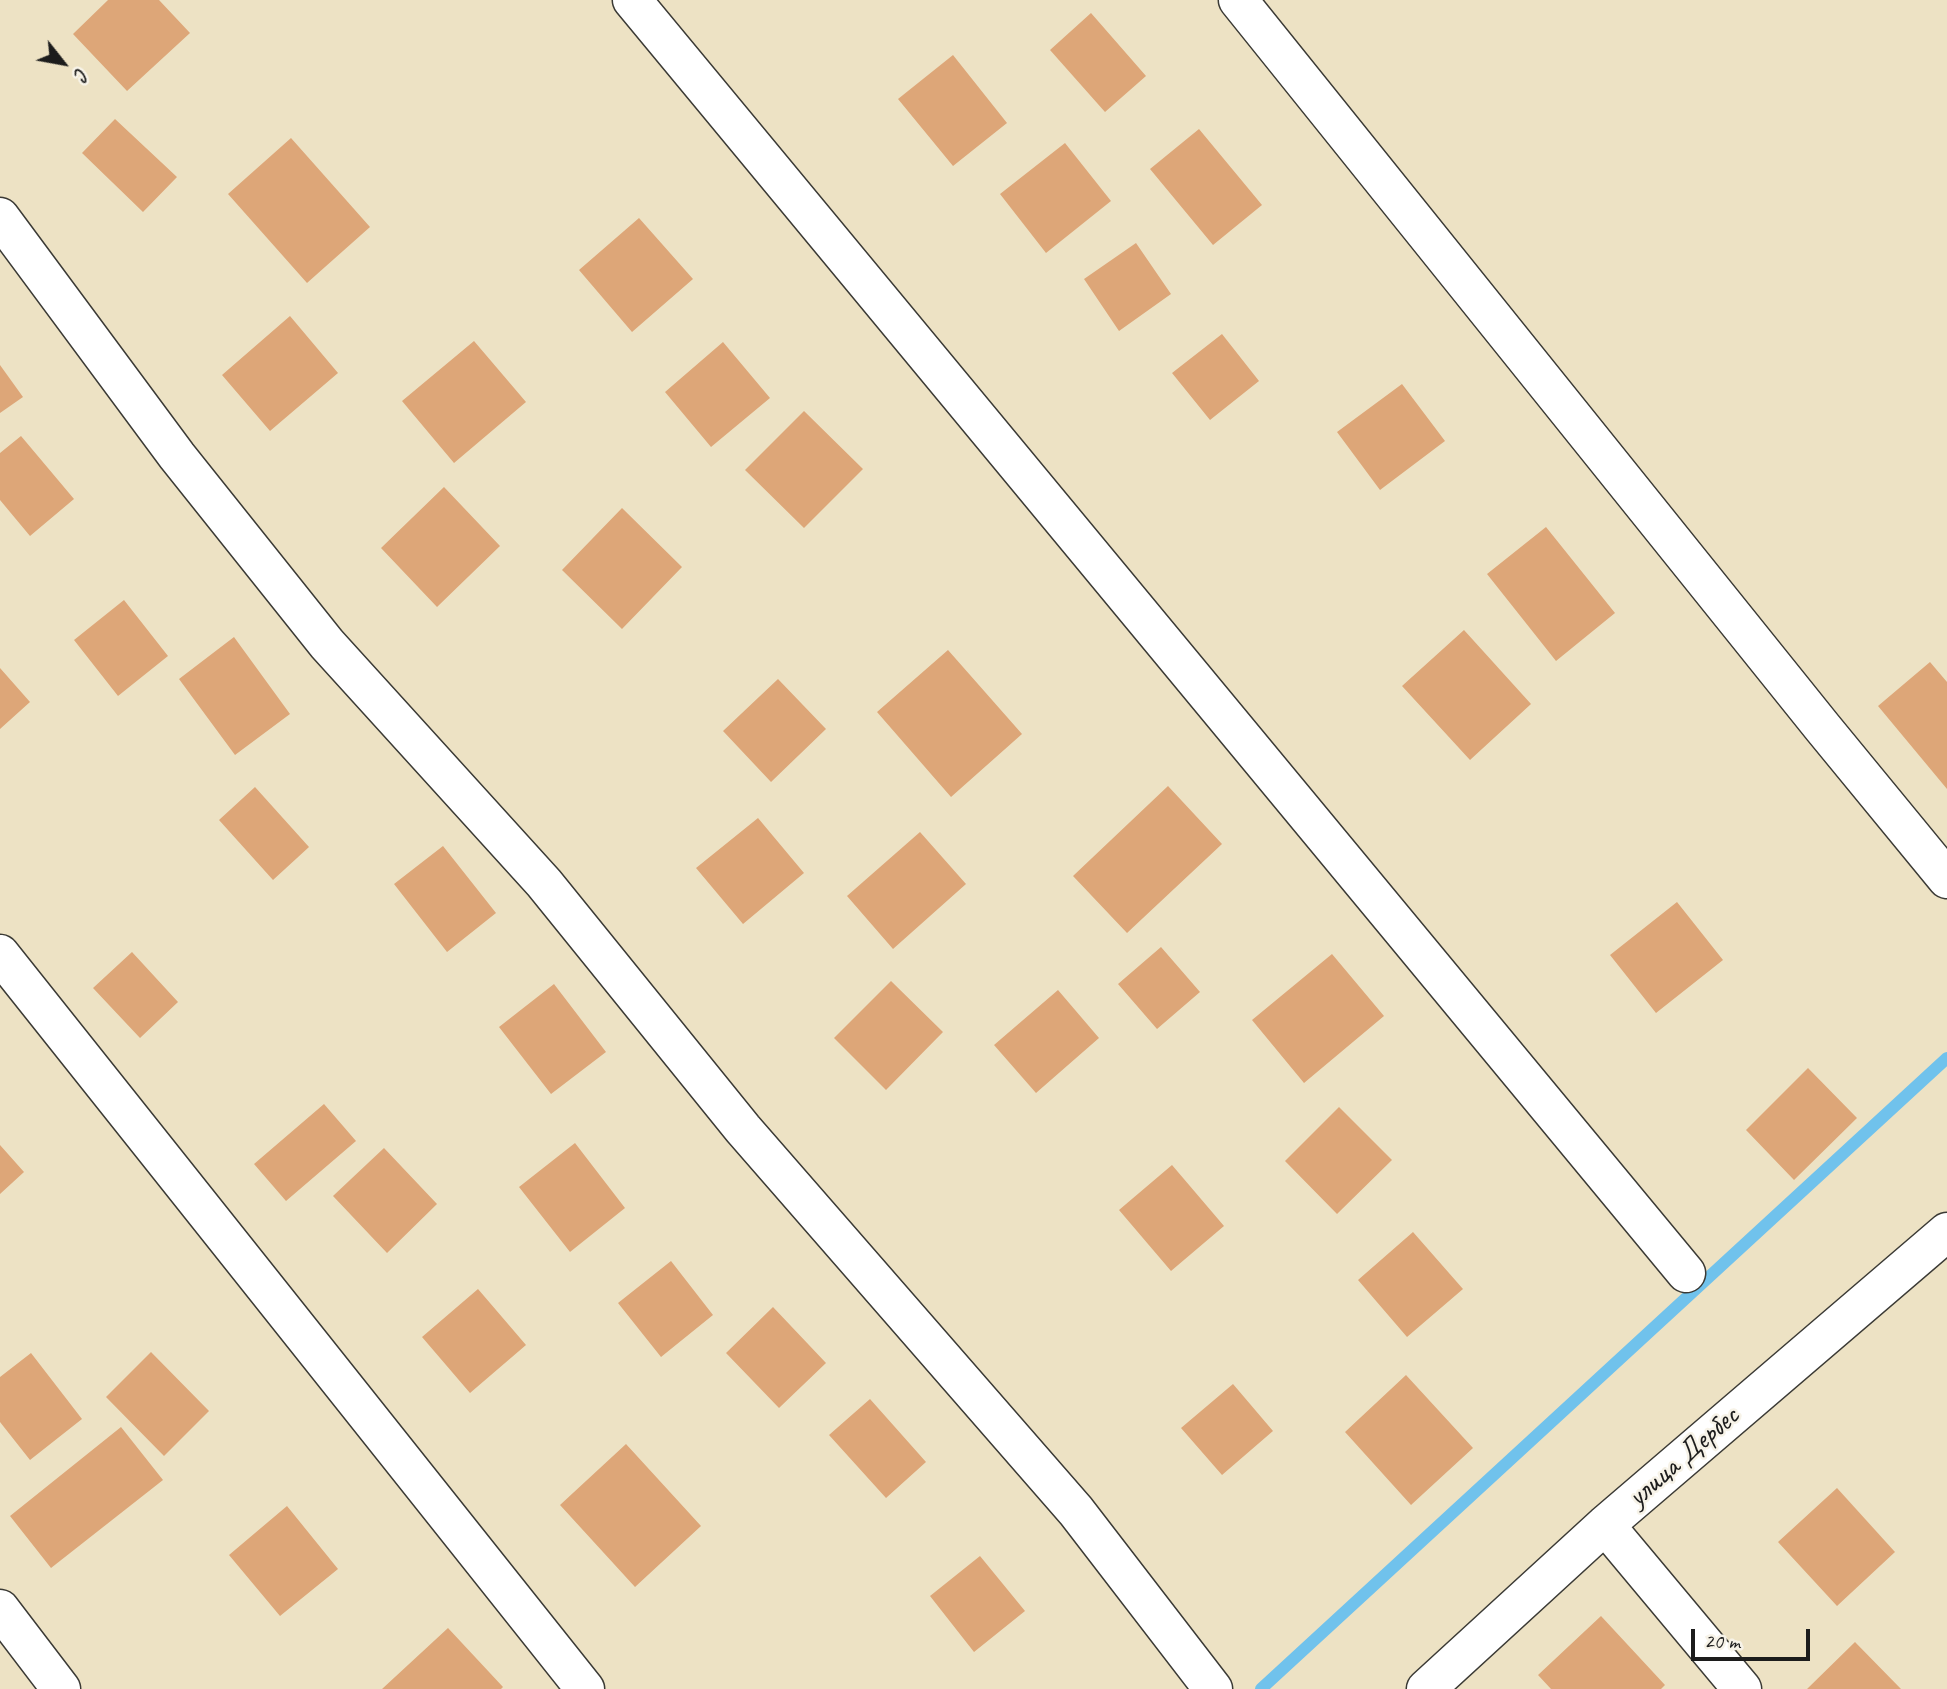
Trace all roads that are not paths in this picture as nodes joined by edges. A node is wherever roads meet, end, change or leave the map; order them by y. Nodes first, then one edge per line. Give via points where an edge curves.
1 (632, 0) edge
2 (1238, 0) edge
3 (0, 217) edge
4 (1947, 879) edge
5 (0, 954) edge
6 (1947, 1232) edge
7 (1686, 1273) dead end
8 (1605, 1525) junction
9 (0, 1609) edge
10 (61, 1689) edge
11 (585, 1689) edge
12 (1213, 1689) edge
13 (1426, 1689) edge
14 (1742, 1689) edge

1 - 7 street
2 - 4 street
3 - 12 street via 177,456 327,644 544,883 743,1129 1076,1511
5 - 11 street
6 - 8 street, улица Дербес
8 - 13 street, улица Дербес
8 - 14 street
9 - 10 street

